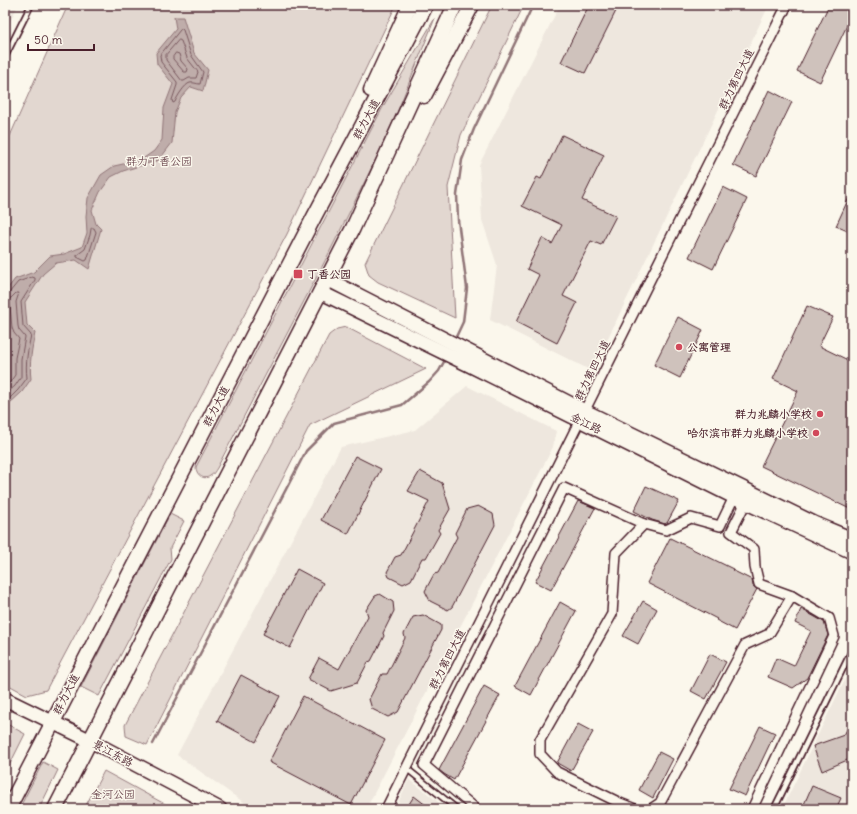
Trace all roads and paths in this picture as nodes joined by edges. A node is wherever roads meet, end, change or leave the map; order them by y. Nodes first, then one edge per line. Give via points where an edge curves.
1 (31, 5) edge
2 (410, 5) edge
3 (426, 5) edge
4 (455, 5) edge
5 (472, 5) edge
6 (787, 5) edge
7 (5, 57) edge
8 (314, 217) junction
9 (353, 228) junction
10 (327, 279) junction
11 (320, 292) junction
12 (438, 343) junction
13 (582, 416) junction
14 (740, 499) junction
15 (644, 524) junction
16 (852, 538) edge
17 (852, 552) edge
18 (792, 596) junction
19 (852, 650) edge
20 (5, 699) edge
21 (52, 722) junction
22 (89, 740) junction
23 (406, 768) junction
24 (8, 809) edge
25 (54, 809) edge
26 (220, 809) edge
27 (386, 809) edge
28 (457, 809) edge
29 (476, 809) edge
30 (635, 809) edge
31 (651, 809) edge
32 (752, 809) edge
33 (774, 809) edge

1 - 7 lane
2 - 8 main road
3 - 8 main road, 群力大道
4 - 9 main road
5 - 9 main road
6 - 13 street, 群力第四大道
8 - 21 main road, 群力大道
9 - 10 main road
10 - 11 main road
10 - 12 street, 金江路
11 - 12 street, 金江路
11 - 22 main road
12 - 13 street, 金江路
13 - 14 street, 金江路
13 - 16 street, 金江路 via 816,524
13 - 23 street, 群力第四大道
14 - 15 street via 720,526 691,518 666,530
14 - 17 street, 金江路
14 - 18 street via 731,532 754,549 759,584
15 - 29 street via 564,488 424,765
15 - 30 street via 616,553 612,614 540,740 540,754 557,772
18 - 31 street via 769,634 745,645 660,803
18 - 32 street via 829,618 834,636
19 - 33 lane
20 - 21 street, 景江东路
21 - 22 street, 景江东路
21 - 24 main road, 群力大道
22 - 25 main road
22 - 26 street, 景江东路
23 - 27 street, 群力第四大道
23 - 28 lane

